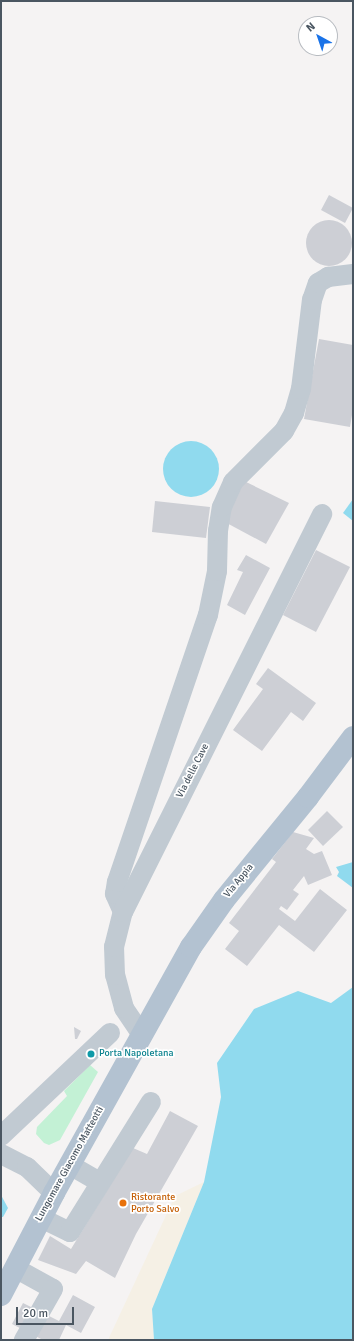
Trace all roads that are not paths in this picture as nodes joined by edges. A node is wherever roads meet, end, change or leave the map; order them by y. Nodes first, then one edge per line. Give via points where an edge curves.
1 (353, 274) edge
2 (322, 514) dead end
3 (353, 737) edge
4 (123, 912) junction
5 (110, 1033) dead end
6 (142, 1035) junction
7 (150, 1102) dead end
8 (1, 1136) edge
9 (1, 1154) edge
10 (70, 1165) junction
11 (100, 1182) junction
12 (54, 1193) junction
13 (41, 1218) junction
14 (15, 1268) junction
15 (1, 1294) edge
16 (24, 1340) edge

1 - 4 street via 328,277 318,283 312,300 302,389 294,413 284,431 233,482 222,507 219,517 218,570 208,615 117,882 115,894
2 - 4 street, Via delle Cave
3 - 6 main road, Via Appia via 207,923
4 - 6 street, Via delle Cave via 114,947 115,975 124,1008
5 - 8 street
6 - 10 main road, Lungomare Giacomo Matteotti
7 - 11 street
9 - 12 street via 27,1167
10 - 11 street
10 - 12 main road, Lungomare Giacomo Matteotti
11 - 13 street via 70,1232
12 - 13 main road, Lungomare Giacomo Matteotti
13 - 14 main road, Lungomare Giacomo Matteotti
14 - 15 main road, Lungomare Giacomo Matteotti
14 - 16 street via 53,1289

